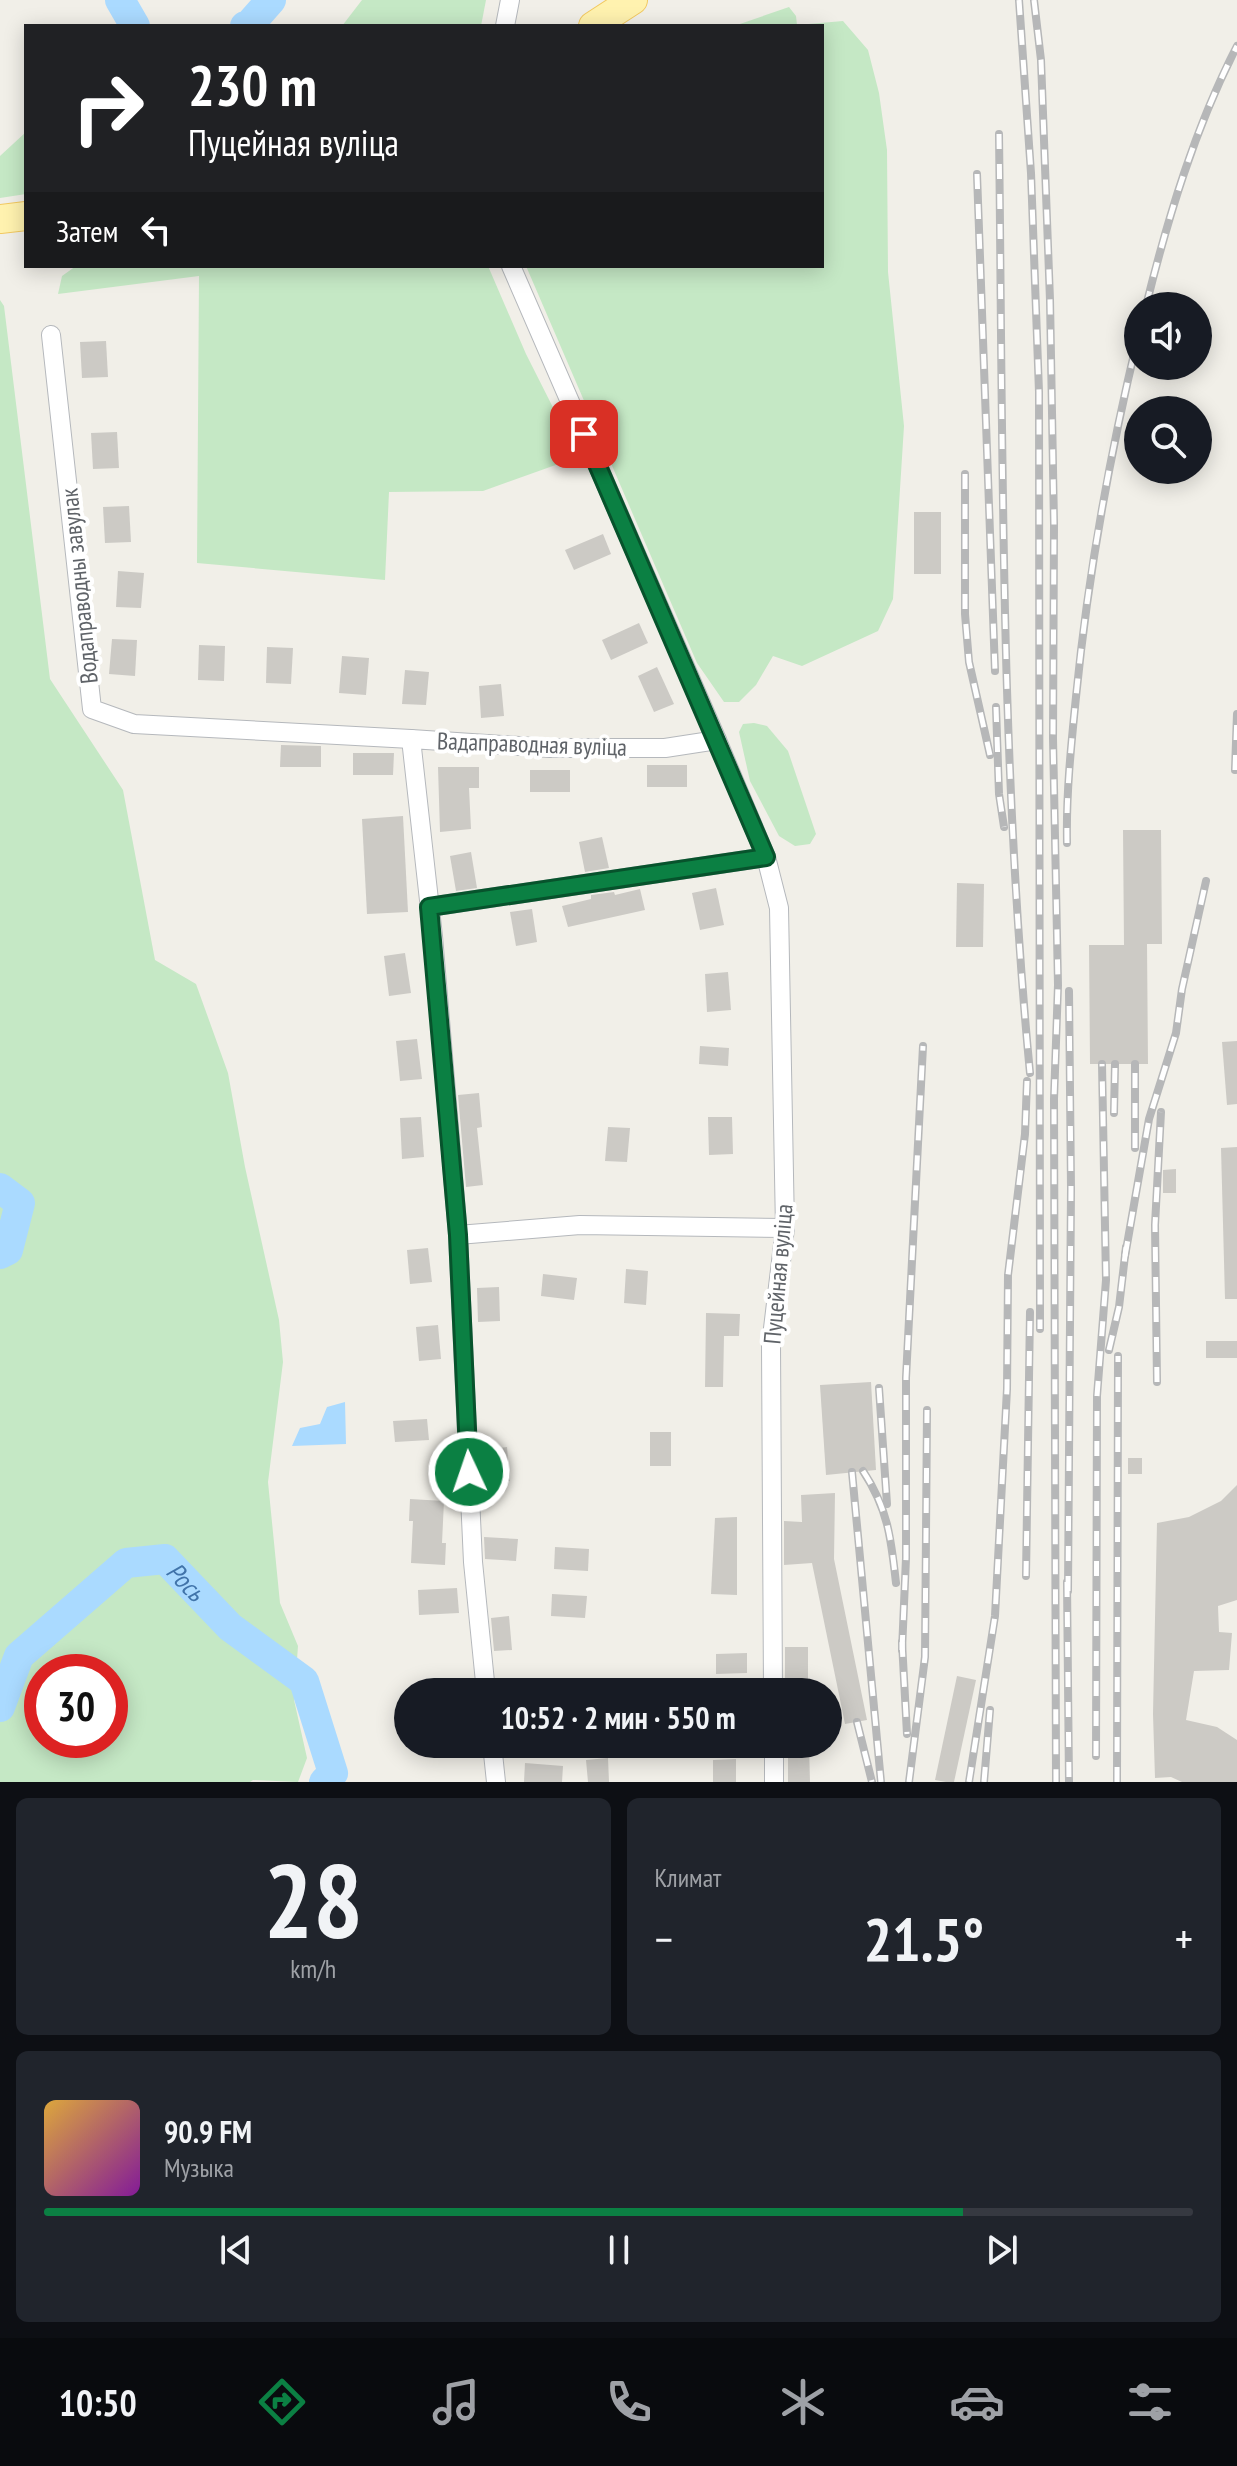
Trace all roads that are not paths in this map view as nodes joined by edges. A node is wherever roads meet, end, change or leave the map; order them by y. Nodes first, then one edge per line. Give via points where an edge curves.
1 (510, 0) edge
2 (633, 0) edge
3 (505, 24) edge
4 (596, 24) edge
5 (24, 216) edge
6 (0, 219) edge
7 (512, 268) edge
8 (51, 335) dead end
9 (411, 739) junction
10 (717, 740) junction
11 (766, 857) junction
12 (429, 907) junction
13 (785, 1228) junction
14 (458, 1235) junction
15 (485, 1678) edge
16 (773, 1678) edge
17 (493, 1758) edge
18 (774, 1758) edge
19 (496, 1782) edge
20 (774, 1782) edge

1 - 3 street
2 - 4 main road
5 - 6 main road
7 - 10 street, Пуцейная вуліца
8 - 9 street, Водаправодны завулак via 92,709 134,724
9 - 10 street, Вадаправодная вуліца via 550,748 665,748
9 - 12 street, Вадаправодная вуліца
10 - 11 street, Пуцейная вуліца
11 - 12 street
11 - 13 street, Пуцейная вуліца via 779,908
12 - 14 street, Вадаправодная вуліца
13 - 14 street via 580,1225
13 - 16 street, Пуцейная вуліца via 771,1345
14 - 15 street, Вадаправодная вуліца via 473,1562
17 - 19 street
18 - 20 street

